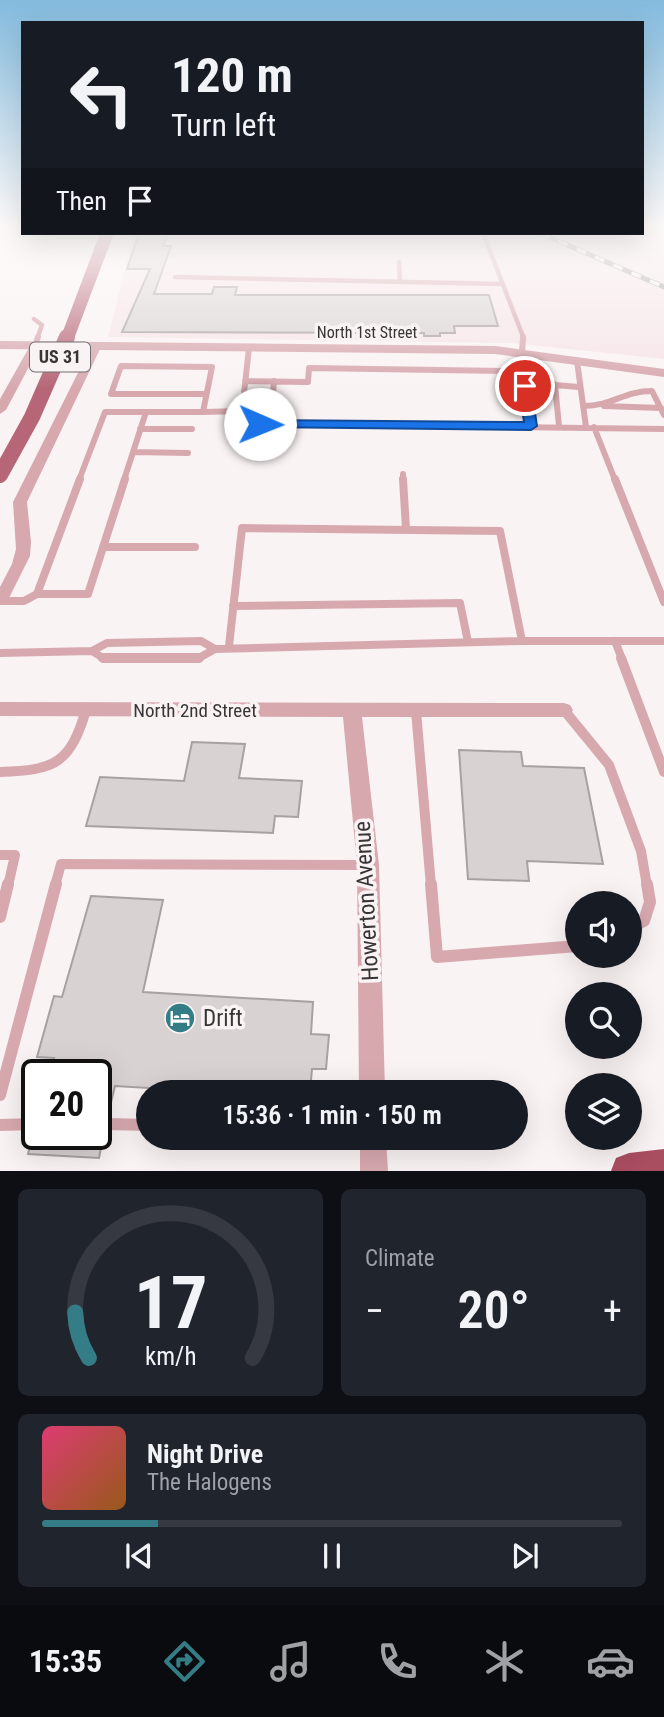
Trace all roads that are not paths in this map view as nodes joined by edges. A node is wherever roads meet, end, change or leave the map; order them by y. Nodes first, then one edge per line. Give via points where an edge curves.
1 (89, 281) edge
2 (339, 281) edge
3 (502, 281) edge
4 (400, 282) joint
5 (503, 284) junction
6 (34, 319) dead end
7 (0, 345) edge
8 (35, 346) junction
9 (96, 347) junction
10 (249, 348) junction
11 (522, 354) junction
12 (577, 361) junction
13 (664, 373) edge
14 (246, 381) junction
15 (274, 382) junction
16 (555, 385) junction
17 (579, 387) junction
18 (206, 394) junction
19 (583, 406) junction
20 (603, 406) junction
21 (0, 410) edge
22 (662, 411) edge
23 (146, 412) junction
24 (203, 412) junction
25 (260, 424) junction
26 (531, 426) junction
27 (559, 426) junction
28 (590, 427) junction
29 (141, 429) junction
30 (192, 429) dead end
31 (664, 429) edge
32 (257, 444) dead end
33 (133, 453) junction
34 (188, 453) dead end
35 (402, 474) dead end
36 (0, 475) edge
37 (406, 528) junction
38 (103, 547) junction
39 (195, 547) dead end
40 (37, 594) junction
41 (0, 601) edge
42 (664, 602) edge
43 (233, 606) junction
44 (522, 641) junction
45 (615, 641) junction
46 (664, 641) edge
47 (468, 642) junction
48 (229, 646) junction
49 (215, 649) junction
50 (93, 652) junction
51 (0, 653) edge
52 (0, 709) edge
53 (86, 709) junction
54 (564, 710) joint
55 (352, 711) junction
56 (416, 711) junction
57 (0, 772) edge
58 (664, 772) edge
59 (0, 855) edge
60 (368, 866) junction
61 (0, 917) edge
62 (642, 922) edge
63 (565, 947) edge
64 (372, 1080) edge
65 (0, 1095) edge
66 (21, 1124) edge
67 (112, 1124) edge
68 (0, 1125) edge
69 (136, 1125) edge
70 (373, 1150) edge
71 (664, 1167) edge
72 (374, 1171) edge
73 (629, 1171) edge

1 - 36 main road, US 31, bridge via 27,431
2 - 4 lane
3 - 5 lane
4 - 5 lane
5 - 11 lane via 525,341
6 - 8 lane via 43,325
7 - 8 street, North 1st Street
8 - 9 street, North 1st Street
8 - 21 street
9 - 10 street, North 1st Street
9 - 41 street via 20,502 25,544
10 - 11 street, North 1st Street
10 - 14 lane
11 - 12 street, North 1st Street
11 - 16 lane
12 - 13 street, North 1st Street
12 - 17 lane
14 - 15 lane
14 - 24 lane via 242,411
15 - 25 lane
15 - 26 lane via 308,382 309,368 505,371 523,376
16 - 17 lane
16 - 27 lane
17 - 19 lane
18 - 18 lane via 212,367 121,366 111,394
18 - 24 lane
19 - 20 lane
19 - 28 lane
20 - 22 lane
20 - 22 lane via 634,391 652,391
23 - 24 lane
23 - 29 lane
23 - 40 lane via 105,412
25 - 26 lane
25 - 32 lane
26 - 27 lane
27 - 28 lane
28 - 31 lane
28 - 42 lane
29 - 30 lane
29 - 33 lane
33 - 34 lane
33 - 38 lane
35 - 37 lane
37 - 43 lane via 242,528
37 - 44 lane via 500,531
38 - 39 lane
38 - 40 lane via 88,594
40 - 41 lane via 24,601
43 - 47 lane via 460,603
43 - 48 lane
44 - 45 lane
44 - 47 lane
45 - 46 lane
45 - 58 lane
47 - 48 lane
48 - 49 lane
49 - 50 lane via 199,658 103,658
49 - 50 lane via 201,641 107,643
50 - 51 lane
52 - 53 street, North 2nd Street
53 - 55 street, North 2nd Street
53 - 57 lane via 79,736 53,768
54 - 56 street, North 2nd Street
54 - 62 lane via 609,765 641,851 650,902
55 - 56 street, North 2nd Street
55 - 60 street, Howerton Avenue
56 - 63 lane via 437,957
59 - 61 lane via 15,855
60 - 64 street, Howerton Avenue
60 - 65 lane via 61,864
66 - 68 lane
67 - 69 lane
70 - 72 street
71 - 73 highway

